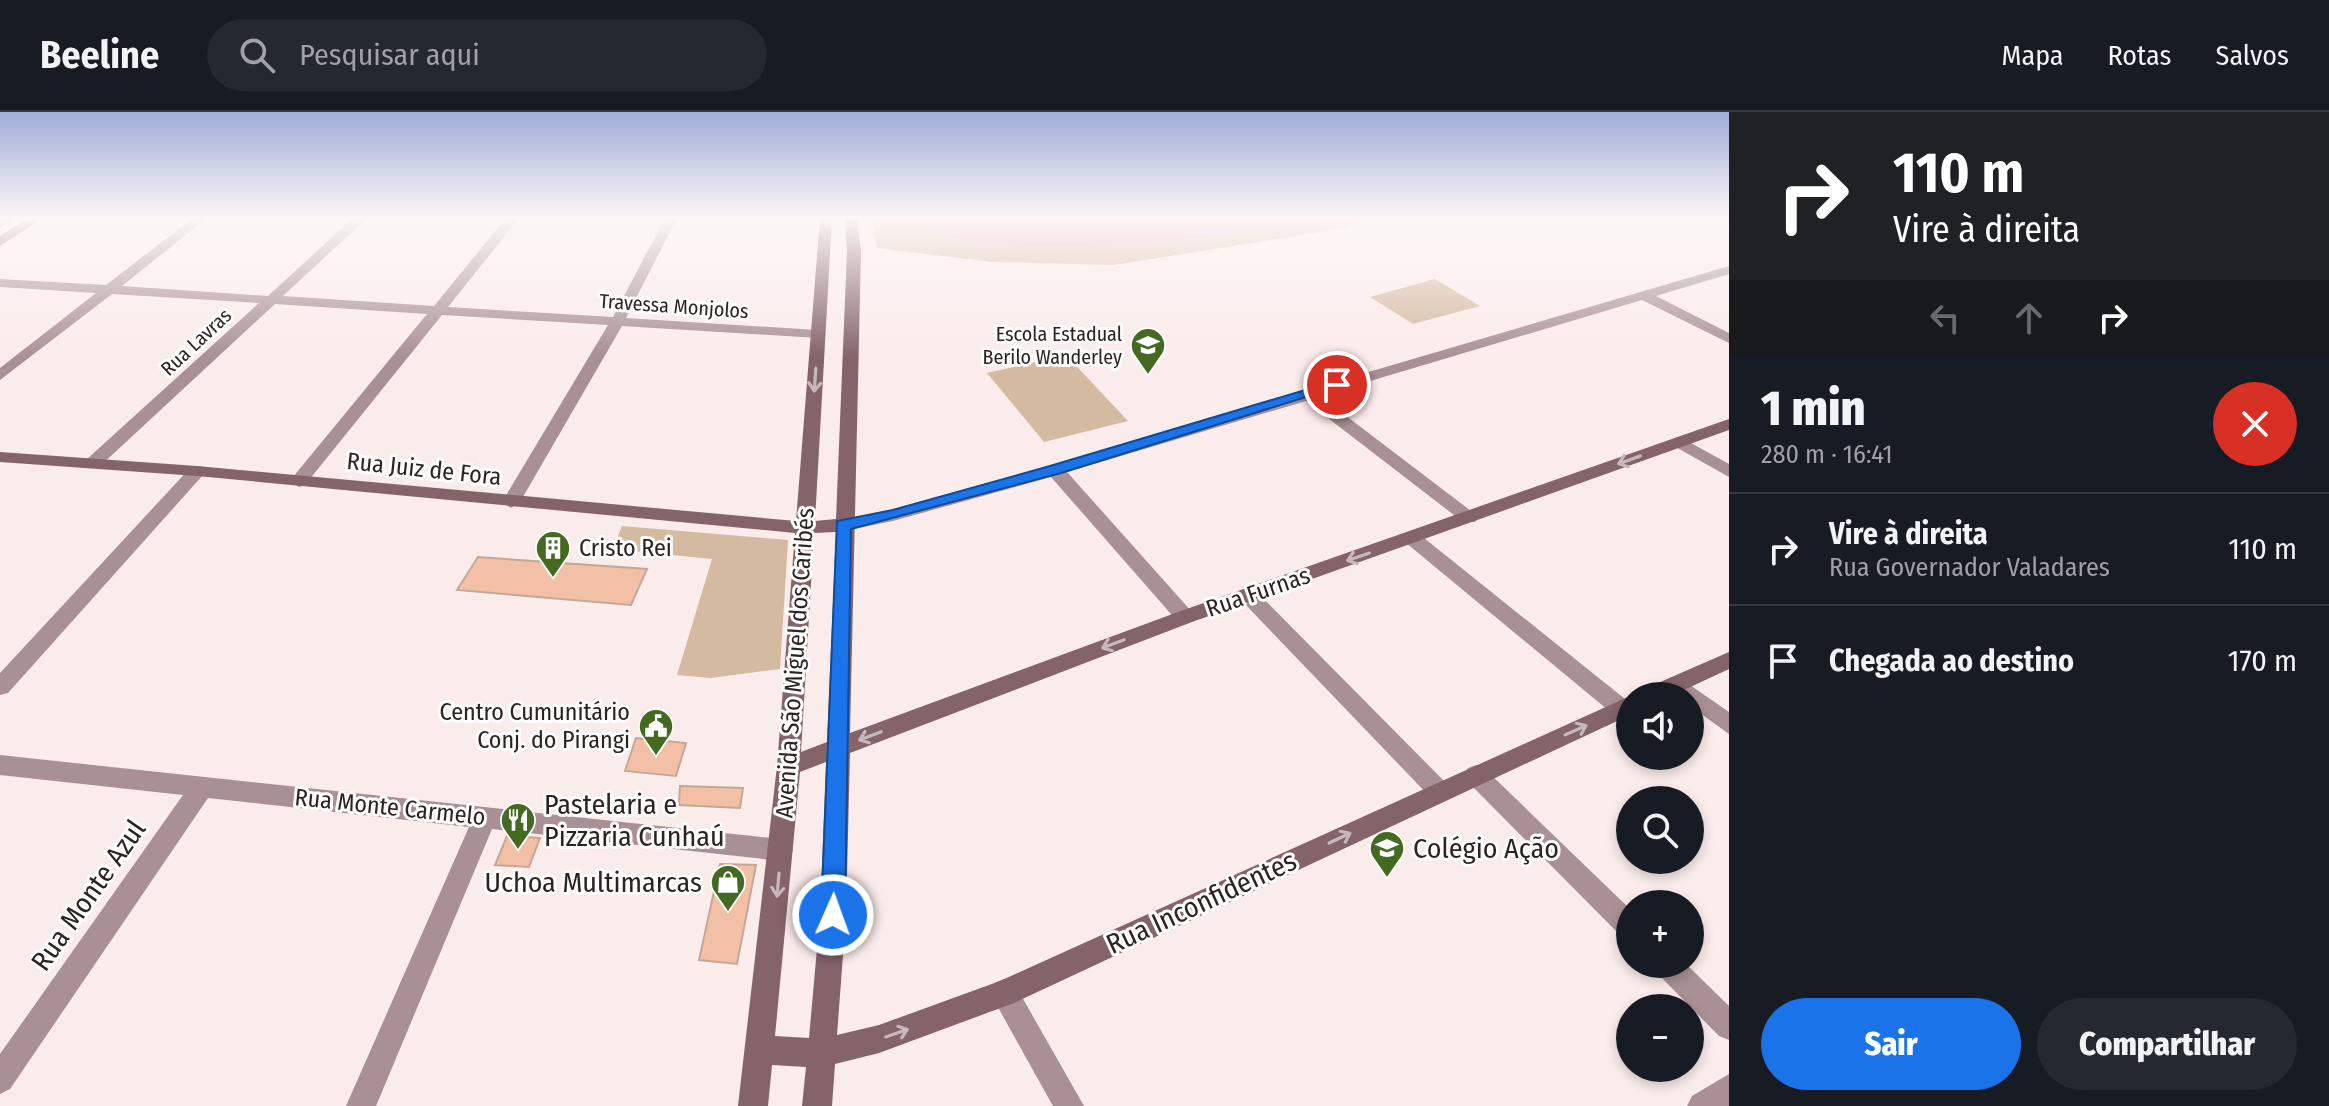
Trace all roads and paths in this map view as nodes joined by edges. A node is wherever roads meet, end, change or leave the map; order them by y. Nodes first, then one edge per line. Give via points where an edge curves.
1 (142, 264) edge
2 (311, 264) edge
3 (476, 264) edge
4 (647, 264) edge
5 (823, 264) edge
6 (853, 264) edge
7 (1729, 270) edge
8 (0, 283) edge
9 (110, 289) junction
10 (1643, 295) junction
11 (273, 299) junction
12 (438, 311) junction
13 (617, 322) junction
14 (818, 334) junction
15 (1729, 339) edge
16 (0, 375) edge
17 (1307, 394) junction
18 (1729, 424) edge
19 (1680, 442) junction
20 (0, 457) edge
21 (93, 463) junction
22 (1055, 470) junction
23 (197, 471) junction
24 (1729, 472) edge
25 (299, 481) junction
26 (511, 502) junction
27 (1469, 518) junction
28 (843, 525) junction
29 (805, 528) junction
30 (1412, 538) junction
31 (1249, 596) junction
32 (1185, 617) junction
33 (1729, 660) edge
34 (1681, 682) edge
35 (0, 687) edge
36 (1616, 699) edge
37 (1704, 705) edge
38 (1616, 712) edge
39 (1729, 725) edge
40 (838, 748) junction
41 (0, 765) edge
42 (789, 766) junction
43 (1476, 775) junction
44 (202, 787) junction
45 (1440, 792) junction
46 (485, 818) junction
47 (781, 850) junction
48 (1616, 913) edge
49 (1681, 978) edge
50 (1004, 993) junction
51 (1729, 1026) edge
52 (760, 1050) junction
53 (822, 1053) junction
54 (0, 1079) edge
55 (1729, 1089) edge
56 (361, 1106) edge
57 (753, 1106) edge
58 (817, 1106) edge
59 (1069, 1106) edge
60 (1702, 1106) edge

1 - 9 street
2 - 11 street, Rua Lavras
3 - 12 street
4 - 13 street
5 - 14 street, Avenida São Miguel dos Caribés
6 - 28 street, Avenida São Miguel dos Caribés
7 - 10 street
8 - 9 street, Travessa Monjolos
9 - 11 street, Travessa Monjolos
9 - 16 street
10 - 15 street
10 - 17 street
11 - 12 street, Travessa Monjolos
11 - 21 street, Rua Lavras
12 - 13 street, Travessa Monjolos
12 - 25 street
13 - 14 street, Travessa Monjolos
13 - 26 street
14 -> 29 street, Avenida São Miguel dos Caribés
17 - 22 street
17 - 27 street
18 - 19 street, Rua Furnas
19 - 24 street
19 -> 27 street, Rua Furnas
20 - 21 street, Rua Juiz de Fora
21 - 23 street, Rua Juiz de Fora
22 - 28 street
22 - 32 street
23 - 25 street, Rua Juiz de Fora
23 - 35 street
25 - 26 street, Rua Juiz de Fora
26 - 29 street, Rua Juiz de Fora
27 - 30 street, Rua Furnas
28 - 29 street, Rua Juiz de Fora
28 - 40 street, Avenida São Miguel dos Caribés
29 - 42 street, Avenida São Miguel dos Caribés
30 -> 31 street, Rua Furnas
30 - 36 street
31 - 32 street, Rua Furnas
31 - 45 street
32 -> 40 street, Rua Furnas
33 - 34 street
37 - 39 street
43 -> 38 street, Rua Inconfidentes
40 - 42 street, Rua Furnas
40 - 53 street, Avenida São Miguel dos Caribés
41 - 44 street, Rua Monte Carmelo
42 - 47 street, Avenida São Miguel dos Caribés
43 - 45 street, Rua Inconfidentes
43 - 48 street
44 - 46 street, Rua Monte Carmelo
44 - 54 street, Rua Monte Azul
50 -> 45 street, Rua Inconfidentes
46 - 47 street, Rua Monte Carmelo
46 - 56 street
47 -> 52 street, Avenida São Miguel dos Caribés
49 - 51 street
53 -> 50 street, Rua Inconfidentes via 879,1039
50 - 59 street
52 - 53 street, Rua Inconfidentes
52 - 57 street, Avenida São Miguel dos Caribés
53 - 58 street, Avenida São Miguel dos Caribés
55 - 60 street

